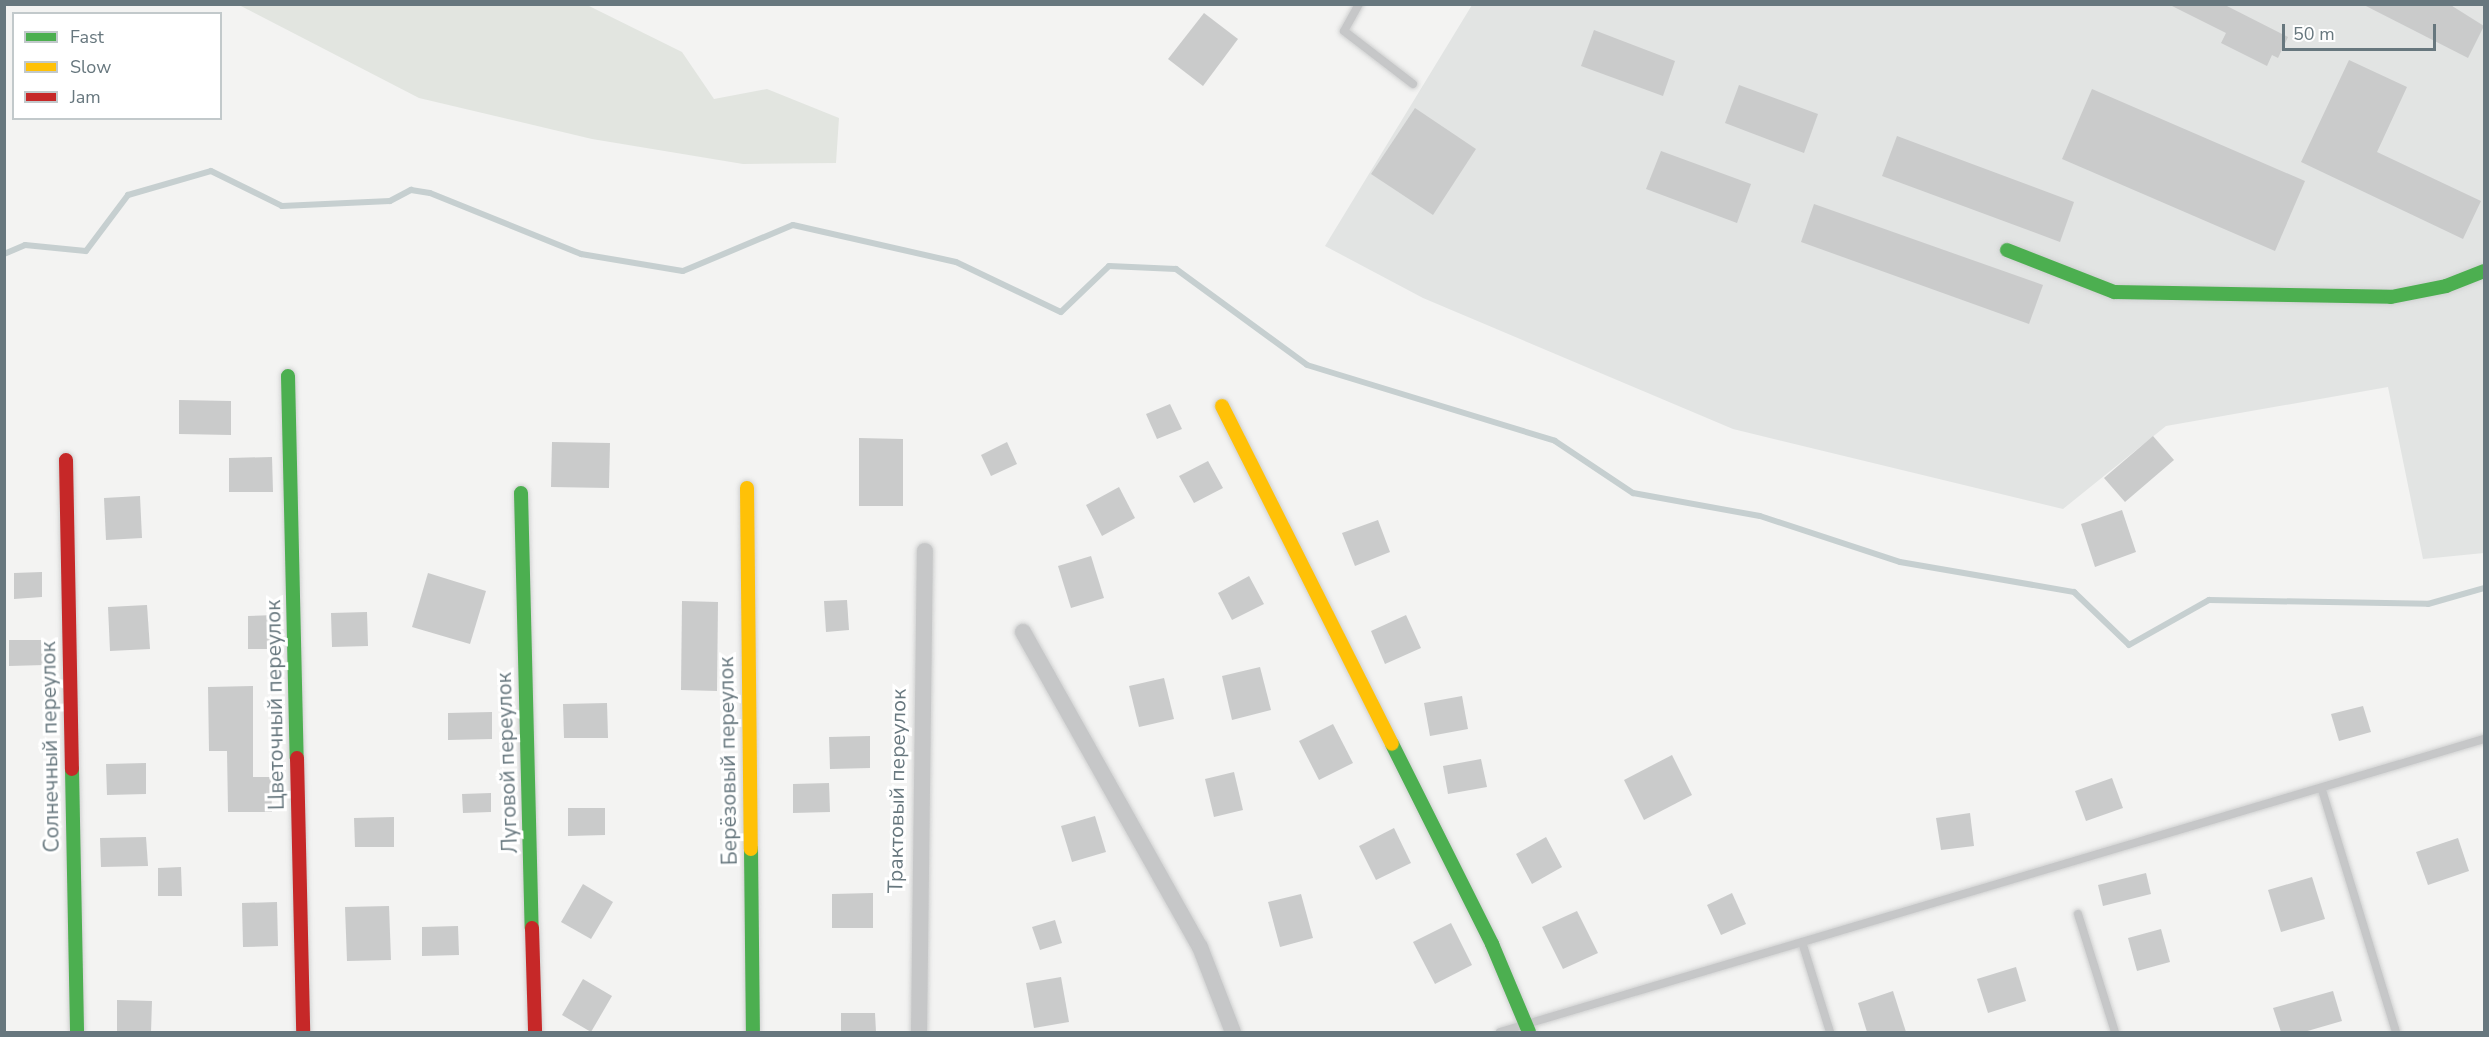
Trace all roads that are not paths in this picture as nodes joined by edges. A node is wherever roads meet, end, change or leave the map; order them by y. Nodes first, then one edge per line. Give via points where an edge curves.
1 (1359, 4) edge
2 (1413, 84) dead end
3 (2007, 250) dead end
4 (2484, 270) edge
5 (288, 376) dead end
6 (1222, 406) dead end
7 (66, 460) dead end
8 (747, 488) dead end
9 (520, 493) dead end
10 (925, 550) dead end
11 (1023, 632) dead end
12 (2484, 739) edge
13 (2322, 790) junction
14 (2078, 914) dead end
15 (1802, 942) junction
16 (1528, 1028) edge
17 (77, 1032) edge
18 (303, 1032) edge
19 (535, 1032) edge
20 (753, 1032) edge
21 (919, 1032) edge
22 (1233, 1032) edge
23 (1500, 1032) edge
24 (1830, 1032) edge
25 (2115, 1032) edge
26 (2396, 1032) edge

1 - 2 lane via 1344,31
3 - 4 street via 2114,292 2391,297 2446,286
5 - 18 street, Цветочный переулок
6 - 16 street
7 - 17 street, Солнечный переулок
8 - 20 street, Берёзовый переулок
9 - 19 street, Луговой переулок
10 - 21 street, Трактовый переулок
11 - 22 street via 1200,947
12 - 13 lane
13 - 15 lane
13 - 26 lane
14 - 25 lane
15 - 16 lane
15 - 24 lane
16 - 23 lane

